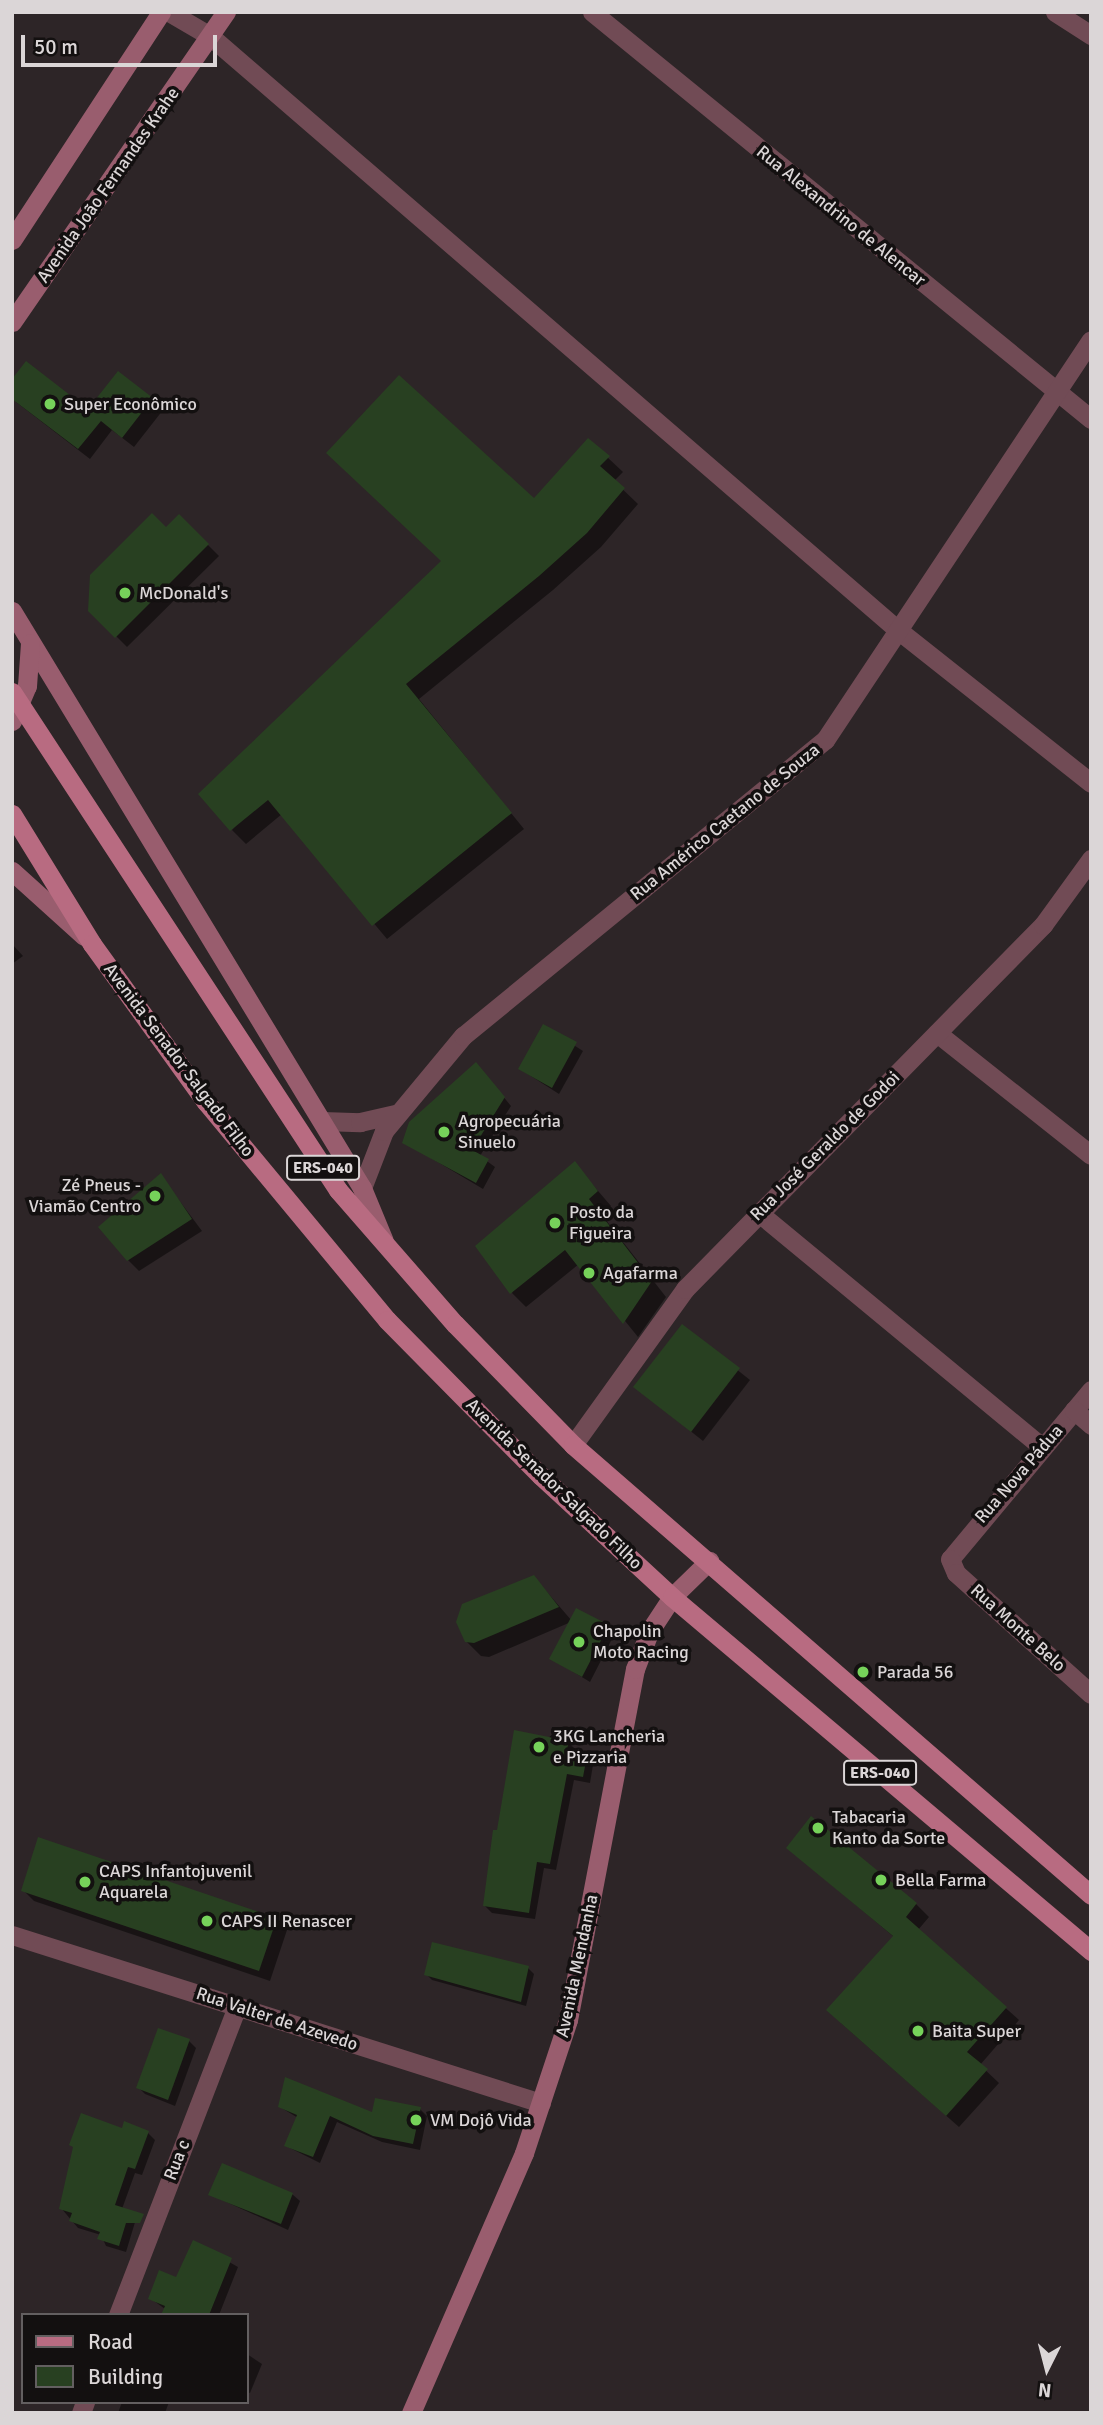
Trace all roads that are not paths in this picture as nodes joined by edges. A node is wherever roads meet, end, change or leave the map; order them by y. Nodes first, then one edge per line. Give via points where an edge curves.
1 (161, 12) edge
2 (169, 12) edge
3 (226, 12) edge
4 (592, 12) edge
5 (1055, 12) edge
6 (1091, 35) edge
7 (210, 36) junction
8 (12, 240) edge
9 (12, 322) edge
10 (1091, 340) edge
11 (1057, 391) junction
12 (1091, 419) edge
13 (12, 611) edge
14 (898, 630) junction
15 (30, 642) junction
16 (15, 706) edge
17 (1091, 783) edge
18 (12, 814) edge
19 (1091, 859) edge
20 (12, 871) edge
21 (92, 944) junction
22 (937, 1033) junction
23 (396, 1114) junction
24 (322, 1121) junction
25 (1091, 1155) edge
26 (362, 1188) junction
27 (759, 1213) junction
28 (385, 1241) junction
29 (1091, 1391) edge
30 (1074, 1410) junction
31 (1091, 1425) edge
32 (573, 1445) junction
33 (1042, 1447) junction
34 (950, 1559) joint
35 (709, 1561) junction
36 (672, 1597) junction
37 (1091, 1694) edge
38 (1091, 1895) edge
39 (12, 1936) edge
40 (1091, 1951) edge
41 (237, 2006) junction
42 (541, 2103) junction
43 (119, 2313) edge
44 (411, 2413) edge

1 - 8 main road
2 - 7 street
3 - 7 main road, Avenida João Fernandes Krahe
4 - 11 street, Rua Alexandrino de Alencar
5 - 6 street
7 - 9 main road, Avenida João Fernandes Krahe
7 - 14 street
10 - 11 street, Rua Américo Caetano de Souza
11 - 12 street, Rua Alexandrino de Alencar
11 - 14 street, Rua Américo Caetano de Souza
13 - 15 main road
14 - 17 street
14 - 23 street, Rua Américo Caetano de Souza via 825,740 463,1036
15 - 16 main road via 30,668
15 - 24 main road
16 - 28 main road, ERS-040 via 338,1190
18 - 21 main road, Avenida Senador Salgado Filho / ERS-040
19 - 22 street, Rua José Geraldo de Godoi via 1043,925
20 - 21 main road, Avenida Senador Salgado Filho
21 - 36 main road, Avenida Senador Salgado Filho / ERS-040 via 206,1102 387,1320 541,1476
22 - 25 street
22 - 27 street, Rua José Geraldo de Godoi
23 - 24 street via 360,1122
23 - 26 street, Rua Américo Caetano de Souza via 374,1150
24 - 26 main road
26 - 28 main road
27 - 32 street, Rua José Geraldo de Godoi via 685,1289
27 - 33 street
28 - 32 main road, ERS-040 via 455,1324
29 - 30 street, Rua Nova Pádua
30 - 31 street
30 - 33 street, Rua Nova Pádua
32 - 35 main road, ERS-040
33 - 34 street, Rua Nova Pádua
34 - 37 street, Rua Monte Belo via 956,1573
35 - 36 main road, Avenida Mendanha
35 - 38 main road, ERS-040
36 - 40 main road, Avenida Senador Salgado Filho / ERS-040
36 - 42 main road, Avenida Mendanha via 649,1632 635,1669 568,2020
39 - 41 street, Rua Valter de Azevedo
41 - 42 street, Rua Valter de Azevedo
41 - 43 street, Rua c
42 - 44 main road, Avenida Mendanha

